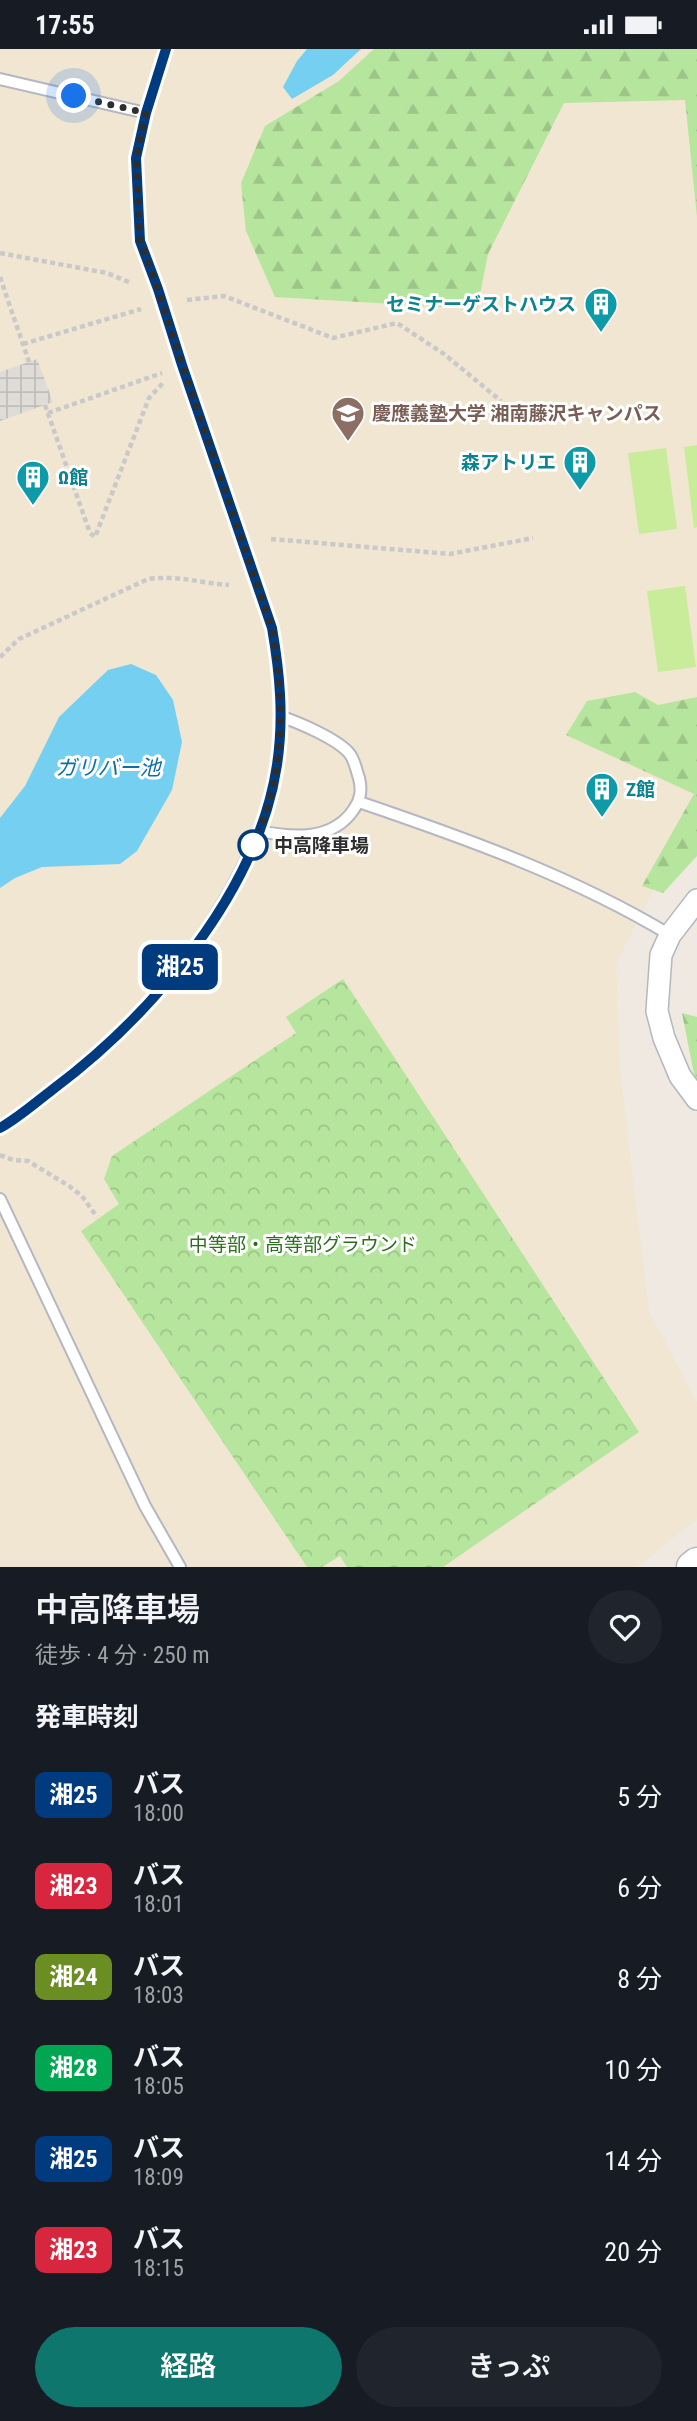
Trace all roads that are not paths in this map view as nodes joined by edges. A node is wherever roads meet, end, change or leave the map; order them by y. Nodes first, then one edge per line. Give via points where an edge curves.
1 (166, 49) edge
2 (0, 79) edge
3 (146, 113) junction
4 (282, 717) junction
5 (359, 802) junction
6 (260, 831) junction
7 (697, 900) edge
8 (670, 935) junction
9 (697, 1099) edge
10 (0, 1128) edge
11 (0, 1199) edge
12 (697, 1563) edge
13 (180, 1567) edge
14 (692, 1567) edge

1 - 3 lane
2 - 3 lane
3 - 4 lane via 136,158 140,241 272,628
4 - 5 lane via 349,752 361,788
4 - 6 lane via 277,766
5 - 6 lane via 350,815 322,833 282,836
5 - 8 lane via 500,852
6 - 10 lane via 213,920 157,994 86,1065
7 - 8 street
8 - 9 street via 661,955 657,1011 680,1076
11 - 13 lane via 133,1482
12 - 14 street

